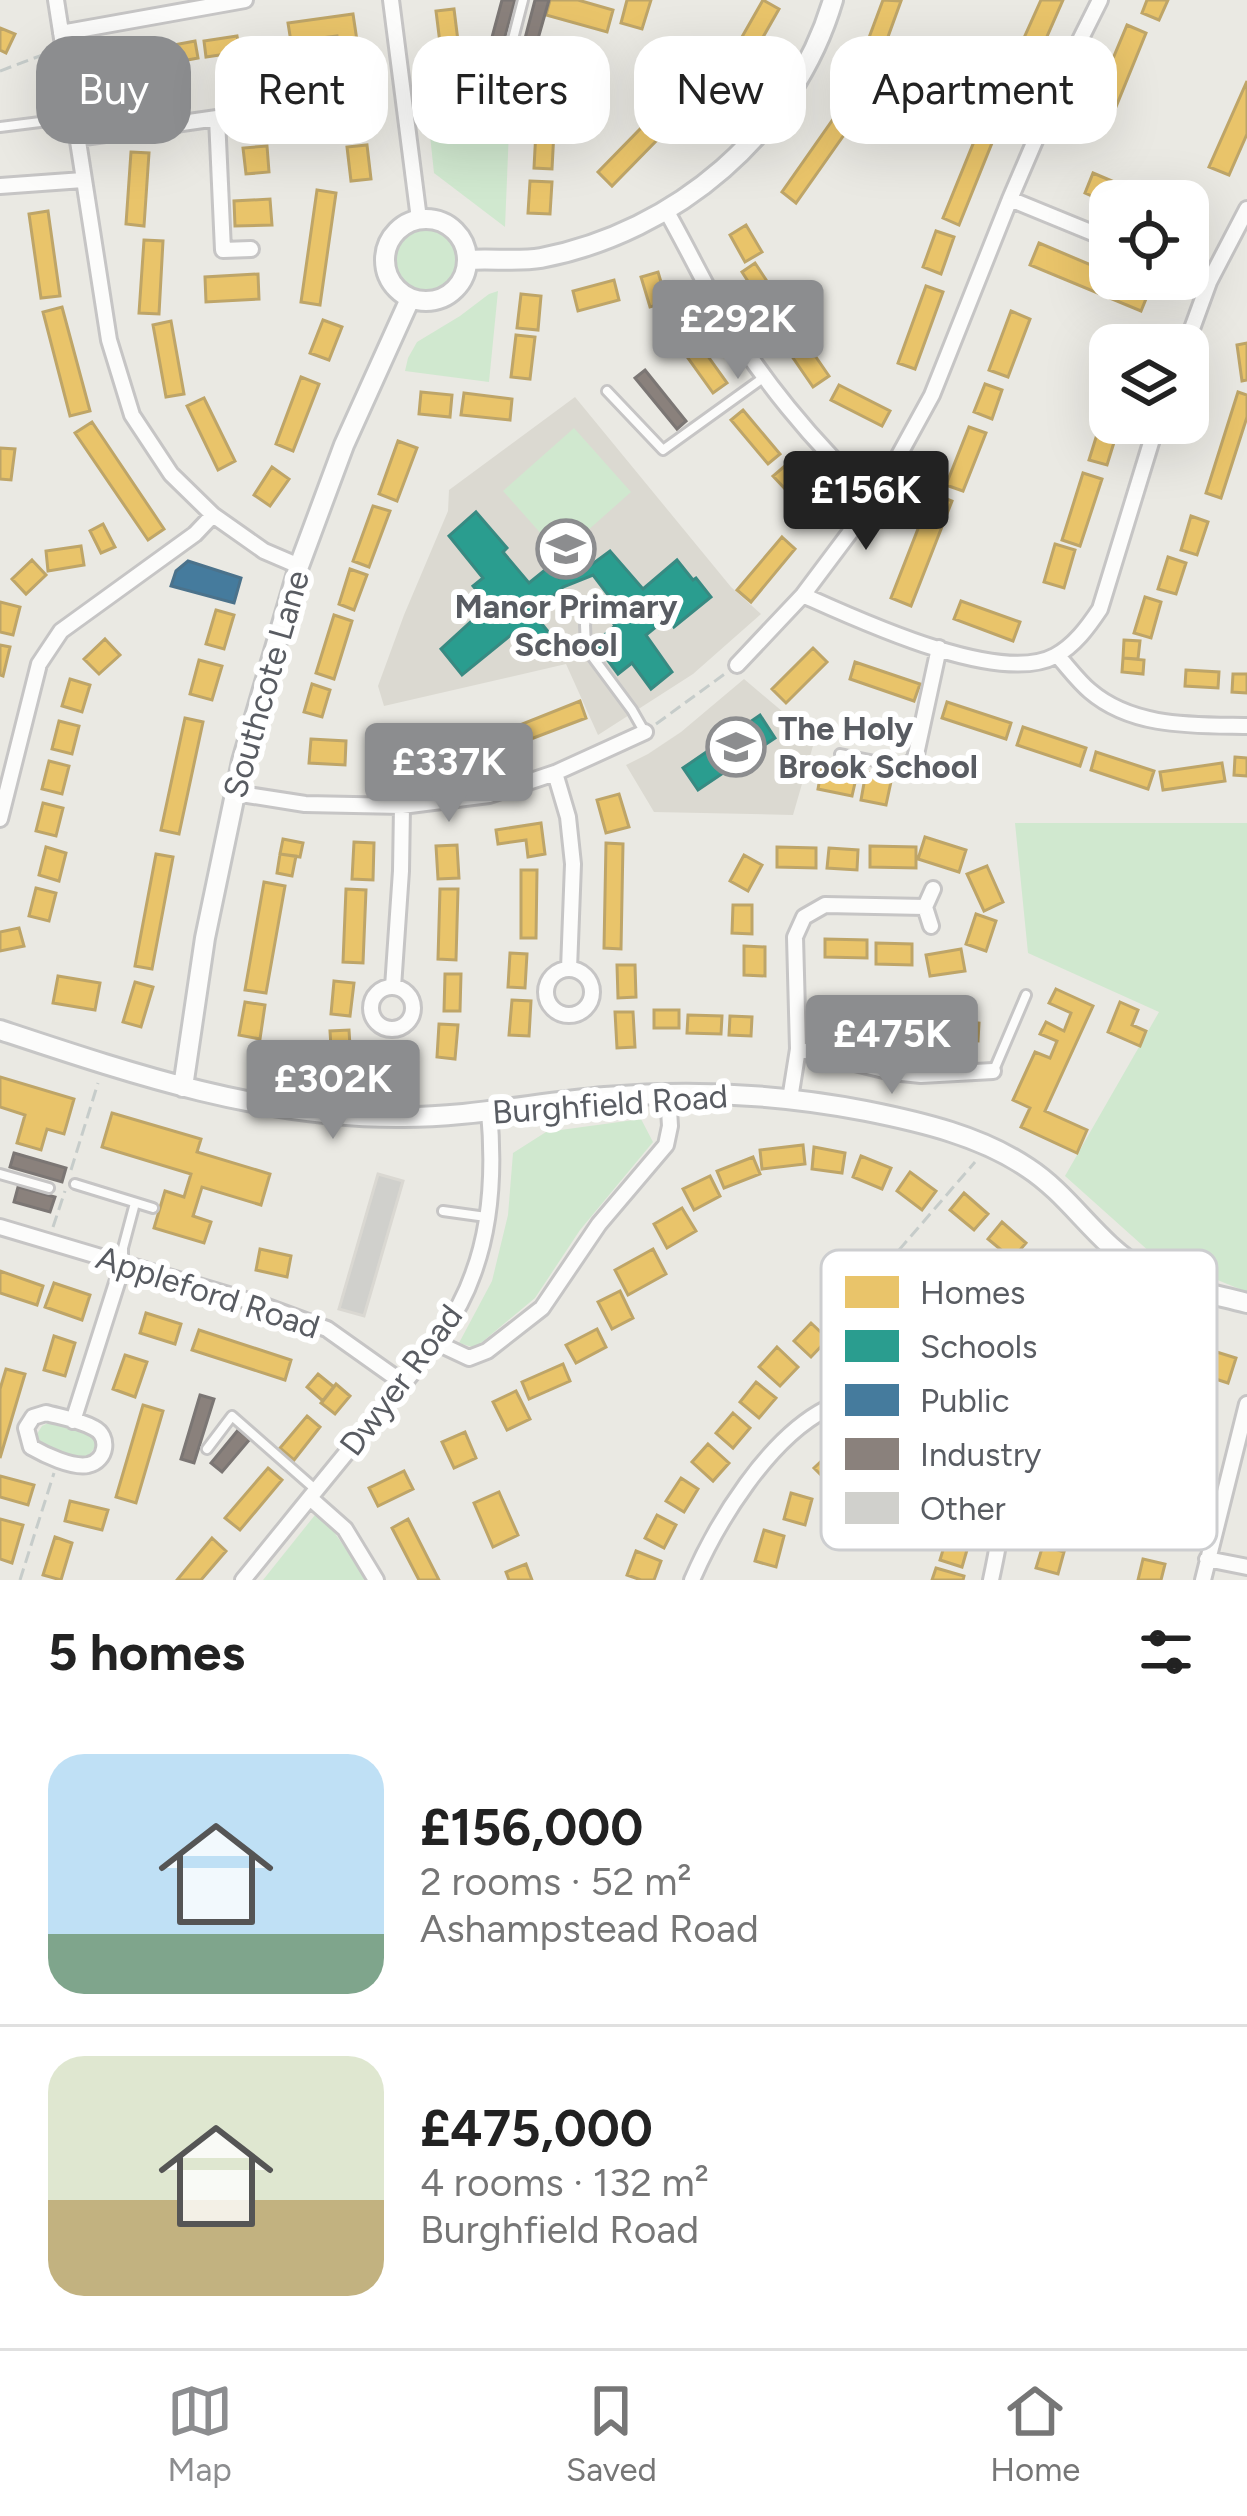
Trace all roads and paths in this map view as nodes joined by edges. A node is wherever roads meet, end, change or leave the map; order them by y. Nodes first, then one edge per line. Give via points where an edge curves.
1 (56, 0) edge
2 (245, 0) edge
3 (391, 0) edge
4 (523, 0) edge
5 (833, 0) edge
6 (1100, 0) edge
7 (61, 36) edge
8 (80, 36) edge
9 (514, 36) edge
10 (36, 53) edge
11 (0, 71) edge
12 (191, 122) edge
13 (36, 123) edge
14 (0, 127) edge
15 (78, 144) edge
16 (83, 180) junction
17 (0, 186) edge
18 (1010, 199) junction
19 (1247, 209) edge
20 (667, 212) junction
21 (419, 219) junction
22 (1089, 231) edge
23 (251, 249) dead end
24 (467, 260) junction
25 (1209, 282) edge
26 (410, 298) junction
27 (765, 377) junction
28 (607, 392) dead end
29 (1151, 444) edge
30 (875, 499) junction
31 (212, 515) junction
32 (299, 566) junction
33 (803, 595) junction
34 (588, 610) dead end
35 (939, 648) junction
36 (1058, 655) junction
37 (737, 665) joint
38 (1247, 725) edge
39 (645, 732) junction
40 (840, 754) dead end
41 (906, 767) joint
42 (555, 773) junction
43 (235, 793) junction
44 (401, 806) junction
45 (0, 818) edge
46 (933, 889) dead end
47 (925, 907) junction
48 (931, 926) dead end
49 (569, 969) dead end
50 (393, 987) dead end
51 (1026, 995) dead end
52 (0, 1030) edge
53 (798, 1049) junction
54 (993, 1071) joint
55 (98, 1083) dead end
56 (183, 1087) junction
57 (668, 1093) junction
58 (790, 1099) junction
59 (489, 1111) junction
60 (986, 1145) junction
61 (0, 1174) edge
62 (75, 1184) dead end
63 (50, 1188) dead end
64 (135, 1203) junction
65 (153, 1208) dead end
66 (442, 1211) dead end
67 (486, 1217) junction
68 (0, 1227) edge
69 (49, 1240) junction
70 (899, 1250) edge
71 (1117, 1250) edge
72 (123, 1264) junction
73 (1217, 1295) edge
74 (1247, 1303) edge
75 (436, 1343) junction
76 (403, 1383) junction
77 (1247, 1404) edge
78 (821, 1412) edge
79 (73, 1421) junction
80 (1243, 1436) edge
81 (207, 1449) dead end
82 (59, 1459) junction
83 (313, 1494) junction
84 (1217, 1525) edge
85 (995, 1550) edge
86 (1210, 1550) edge
87 (1207, 1559) junction
88 (1247, 1567) edge
89 (20, 1580) edge
90 (242, 1580) edge
91 (376, 1580) edge
92 (692, 1580) edge
93 (991, 1580) edge
94 (1203, 1580) edge

1 - 7 street
2 - 8 street
3 - 21 street
4 - 9 lane
5 - 20 street via 781,109 729,166
6 - 18 street
10 - 11 path
12 - 23 street via 217,118 223,250
13 - 14 lane
15 - 16 street
16 - 17 street
16 - 31 street via 109,340 132,415 171,474
18 - 22 street
18 - 30 street via 932,394
19 - 25 street
20 - 24 street via 539,259
20 - 27 street
21 - 24 street via 442,221 459,234
21 - 26 street via 394,232 384,256 389,279
24 - 26 street via 447,295
26 - 32 street, Southcote Lane
27 - 28 lane via 663,451
27 - 30 street
29 - 36 street via 1100,609
30 - 33 street
31 - 32 street
31 - 45 street via 61,631 39,664
32 - 43 street, Southcote Lane
33 - 35 street
33 - 37 street
34 - 39 lane via 586,648
35 - 36 street via 1015,666
35 - 41 street via 915,759
36 - 38 street via 1090,692 1129,714
37 - 39 path
39 - 42 street
40 - 41 lane
42 - 44 street via 489,795
42 - 49 street via 573,865
43 - 44 street
43 - 56 street, Southcote Lane
44 - 50 street
46 - 47 street
47 - 48 street
47 - 53 street via 825,905 804,917 795,937
51 - 54 lane
52 - 56 street, Burghfield Road
53 - 54 street via 892,1072
53 - 58 street
55 - 69 path
56 - 59 street, Burghfield Road via 355,1117
57 - 58 street, Burghfield Road
57 - 59 street, Burghfield Road
57 - 75 street via 666,1145 542,1308 469,1358
58 - 60 street, Burghfield Road
59 - 67 street, Dwyer Road
60 - 70 path
60 - 71 street, Burghfield Road via 1042,1178
61 - 63 lane
62 - 64 lane
64 - 65 lane
64 - 72 lane
66 - 67 lane
67 - 75 street, Dwyer Road via 474,1272
68 - 69 street, Appleford Road
69 - 72 street, Appleford Road
72 - 76 street, Appleford Road via 327,1329
72 - 79 street
73 - 74 street, Burghfield Road
75 - 76 street, Dwyer Road
76 - 83 street, Dwyer Road
77 - 80 street
78 - 92 street via 747,1483
79 - 82 street via 102,1434 104,1453 88,1465
79 - 82 street via 46,1413 26,1428 31,1447
80 - 84 street
81 - 83 lane via 232,1416
82 - 89 path
83 - 90 street, Dwyer Road
83 - 91 street
85 - 93 street
86 - 87 street
87 - 88 street
87 - 94 street

